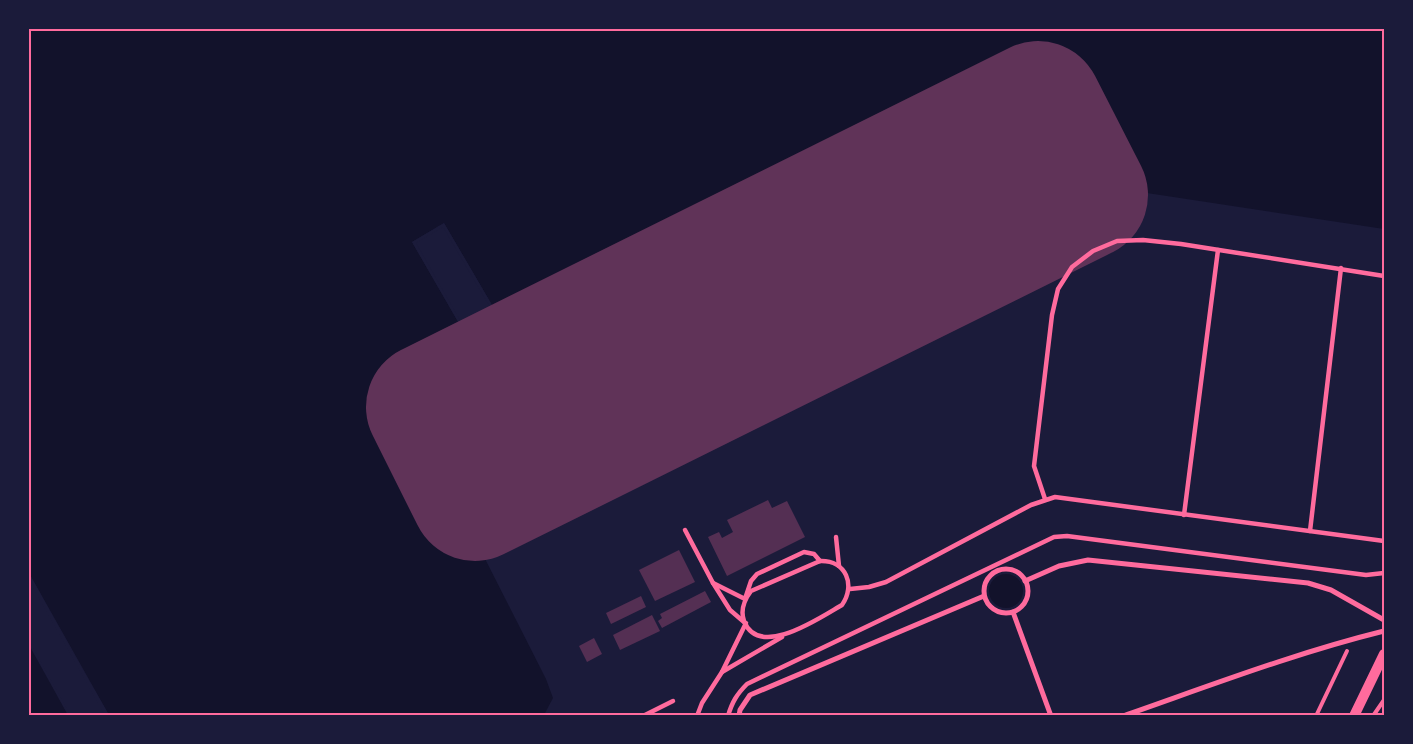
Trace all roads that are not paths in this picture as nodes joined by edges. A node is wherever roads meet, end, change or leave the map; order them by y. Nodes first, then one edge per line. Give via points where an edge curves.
1 (1218, 250) junction
2 (1341, 268) junction
3 (1384, 276) edge
4 (1045, 499) junction
5 (1184, 514) junction
6 (685, 530) dead end
7 (1310, 531) junction
8 (836, 537) dead end
9 (1384, 541) edge
10 (820, 561) junction
11 (838, 566) junction
12 (1384, 573) edge
13 (1025, 581) junction
14 (713, 583) junction
15 (850, 589) junction
16 (984, 596) junction
17 (745, 599) junction
18 (1013, 612) junction
19 (1384, 620) edge
20 (745, 623) junction
21 (1384, 631) edge
22 (787, 634) junction
23 (1384, 654) edge
24 (722, 672) junction
25 (674, 701) dead end
26 (643, 716) edge
27 (697, 716) edge
28 (728, 716) edge
29 (739, 716) edge
30 (1051, 716) edge
31 (1123, 716) edge
32 (1354, 716) edge

1 - 2 lane
1 - 4 lane via 1143,240 1117,241 1093,251 1072,267 1058,289 1045,367 1034,466
1 - 5 lane
2 - 3 lane
2 - 7 lane
4 - 5 lane via 1064,498
4 - 15 lane via 886,582
5 - 7 lane
6 - 14 lane
7 - 9 lane
8 - 11 lane
10 - 11 lane
10 - 17 lane via 760,585
10 - 17 lane via 814,554 804,552 757,574
11 - 15 lane via 845,572
12 - 28 lane via 1366,575 1054,537 747,684 734,699
13 - 16 street via 1015,571 1000,570 988,578
13 - 18 street via 1026,599
13 - 19 street via 1088,560 1308,583 1331,590
14 - 17 lane
14 - 20 lane via 730,610
15 - 22 lane via 842,605
16 - 18 street via 995,610
16 - 29 street via 750,694
17 - 20 lane
18 - 30 street
20 - 22 lane via 755,634 771,638
20 - 24 lane
21 - 31 street via 1279,662
22 - 24 lane
23 - 32 street
24 - 27 lane
25 - 26 lane

